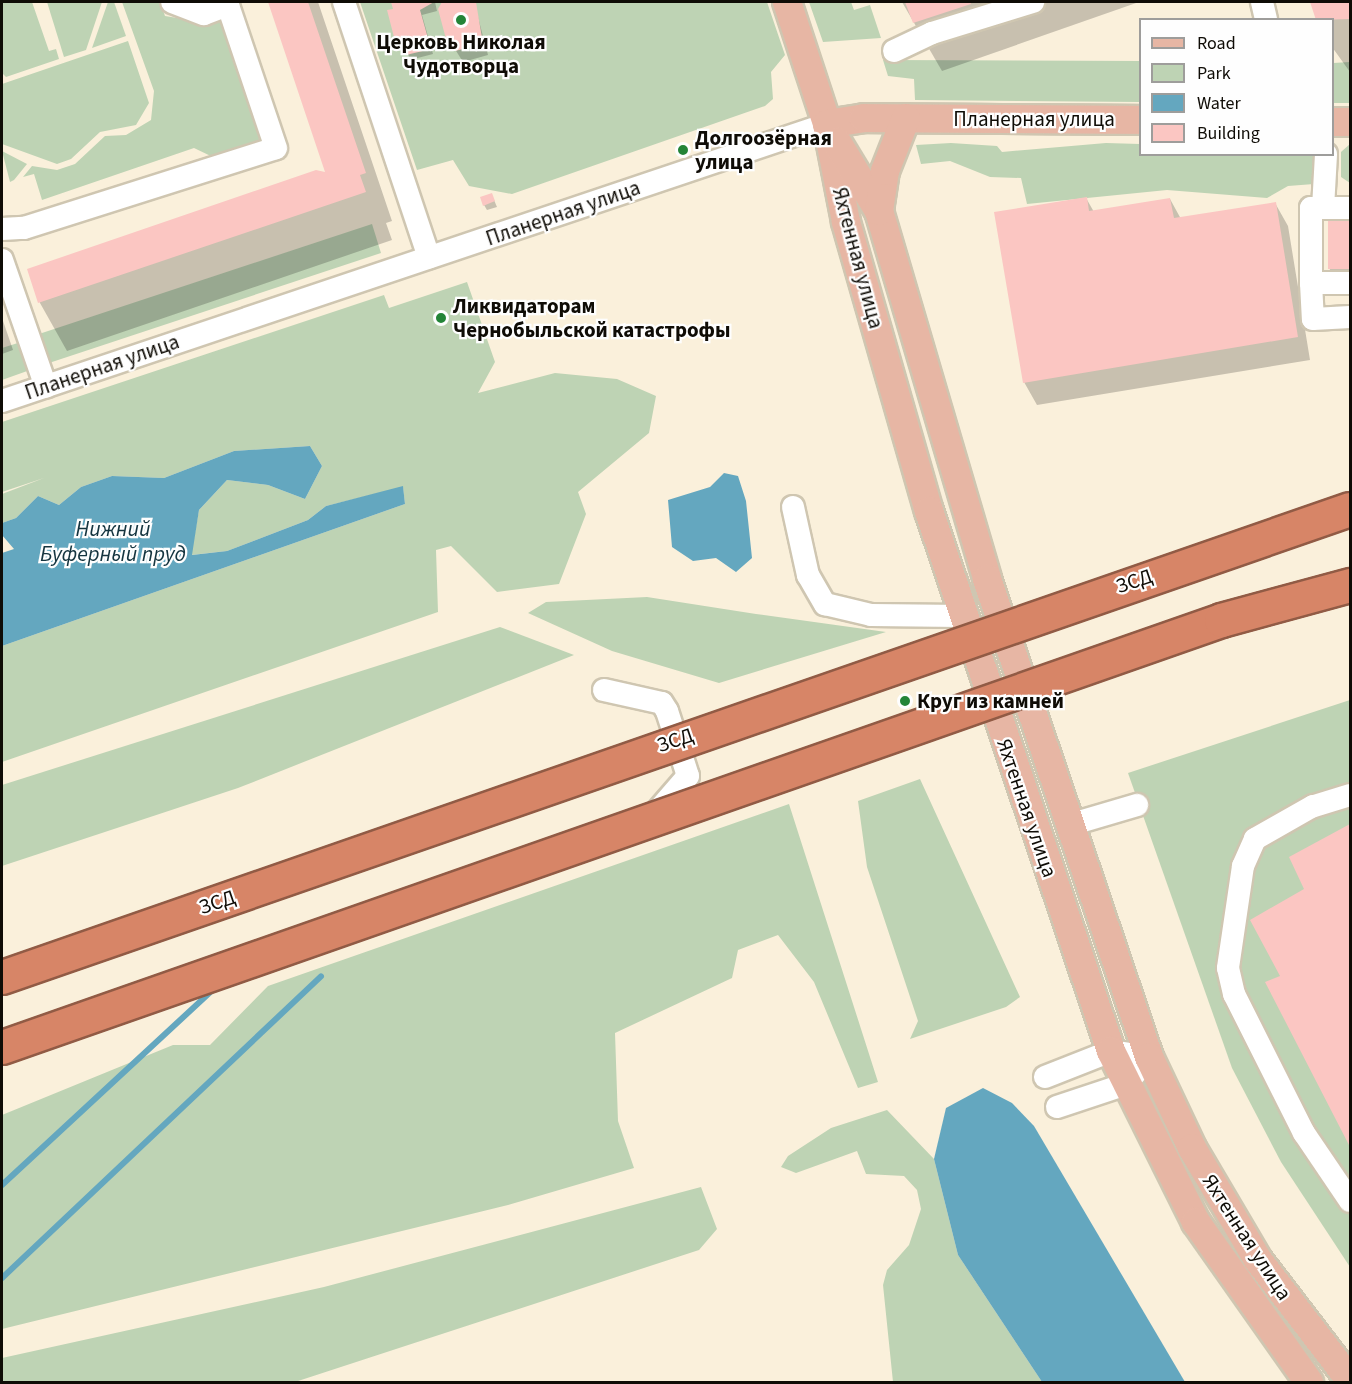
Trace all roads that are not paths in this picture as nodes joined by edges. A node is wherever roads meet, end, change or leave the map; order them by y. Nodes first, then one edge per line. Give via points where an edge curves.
1 (172, 2) edge
2 (344, 2) edge
3 (787, 2) edge
4 (1034, 2) edge
5 (1262, 2) edge
6 (228, 3) edge
7 (1266, 18) edge
8 (894, 51) dead end
9 (906, 118) junction
10 (1139, 120) edge
11 (1334, 122) edge
12 (1350, 122) edge
13 (827, 124) junction
14 (1326, 156) edge
15 (1323, 208) junction
16 (1350, 208) edge
17 (879, 211) junction
18 (2, 229) edge
19 (429, 257) junction
20 (2, 260) edge
21 (1311, 283) junction
22 (1350, 283) edge
23 (1350, 317) edge
24 (46, 387) junction
25 (2, 401) edge
26 (793, 507) dead end
27 (1350, 509) edge
28 (1350, 585) edge
29 (962, 616) junction
30 (604, 690) dead end
31 (1350, 795) edge
32 (1137, 805) dead end
33 (1069, 825) junction
34 (371, 912) dead end
35 (2, 976) edge
36 (2, 1047) edge
37 (1111, 1052) junction
38 (1149, 1057) junction
39 (1045, 1077) dead end
40 (1126, 1084) junction
41 (1057, 1107) dead end
42 (1350, 1201) edge
43 (1350, 1380) edge
44 (1309, 1383) edge

1 - 6 street via 204,14
2 - 19 street
3 - 13 main road
4 - 8 street via 932,33
5 - 7 street
6 - 18 street via 276,148 24,228
9 - 10 main road, Планерная улица
9 - 13 main road, Планерная улица
9 - 17 main road via 885,171
11 - 12 main road
13 - 17 main road, Яхтенная улица
13 - 19 street, Планерная улица
13 - 29 main road, Яхтенная улица via 846,222
14 - 15 street
15 - 16 street
15 - 21 street via 1311,208
17 - 33 main road, Яхтенная улица via 983,568
19 - 24 street, Планерная улица
20 - 24 street
21 - 22 street
21 - 23 street via 1313,319
24 - 25 street, Планерная улица
26 - 29 street via 808,575 825,604 871,615
27 - 35 highway, ЗСД, bridge
28 - 36 highway, bridge via 1221,620
29 - 37 main road, Яхтенная улица
30 - 34 street via 662,703 667,711 688,776 664,808
31 - 42 street via 1314,806 1255,839 1243,866 1228,968 1234,994 1304,1132
32 - 33 street
33 - 38 main road, Яхтенная улица
37 - 38 street
37 - 39 street
37 - 40 main road, Яхтенная улица
38 - 40 street
38 - 43 main road, Яхтенная улица via 1192,1148 1258,1260
40 - 41 street
40 - 44 main road, Яхтенная улица via 1196,1222

